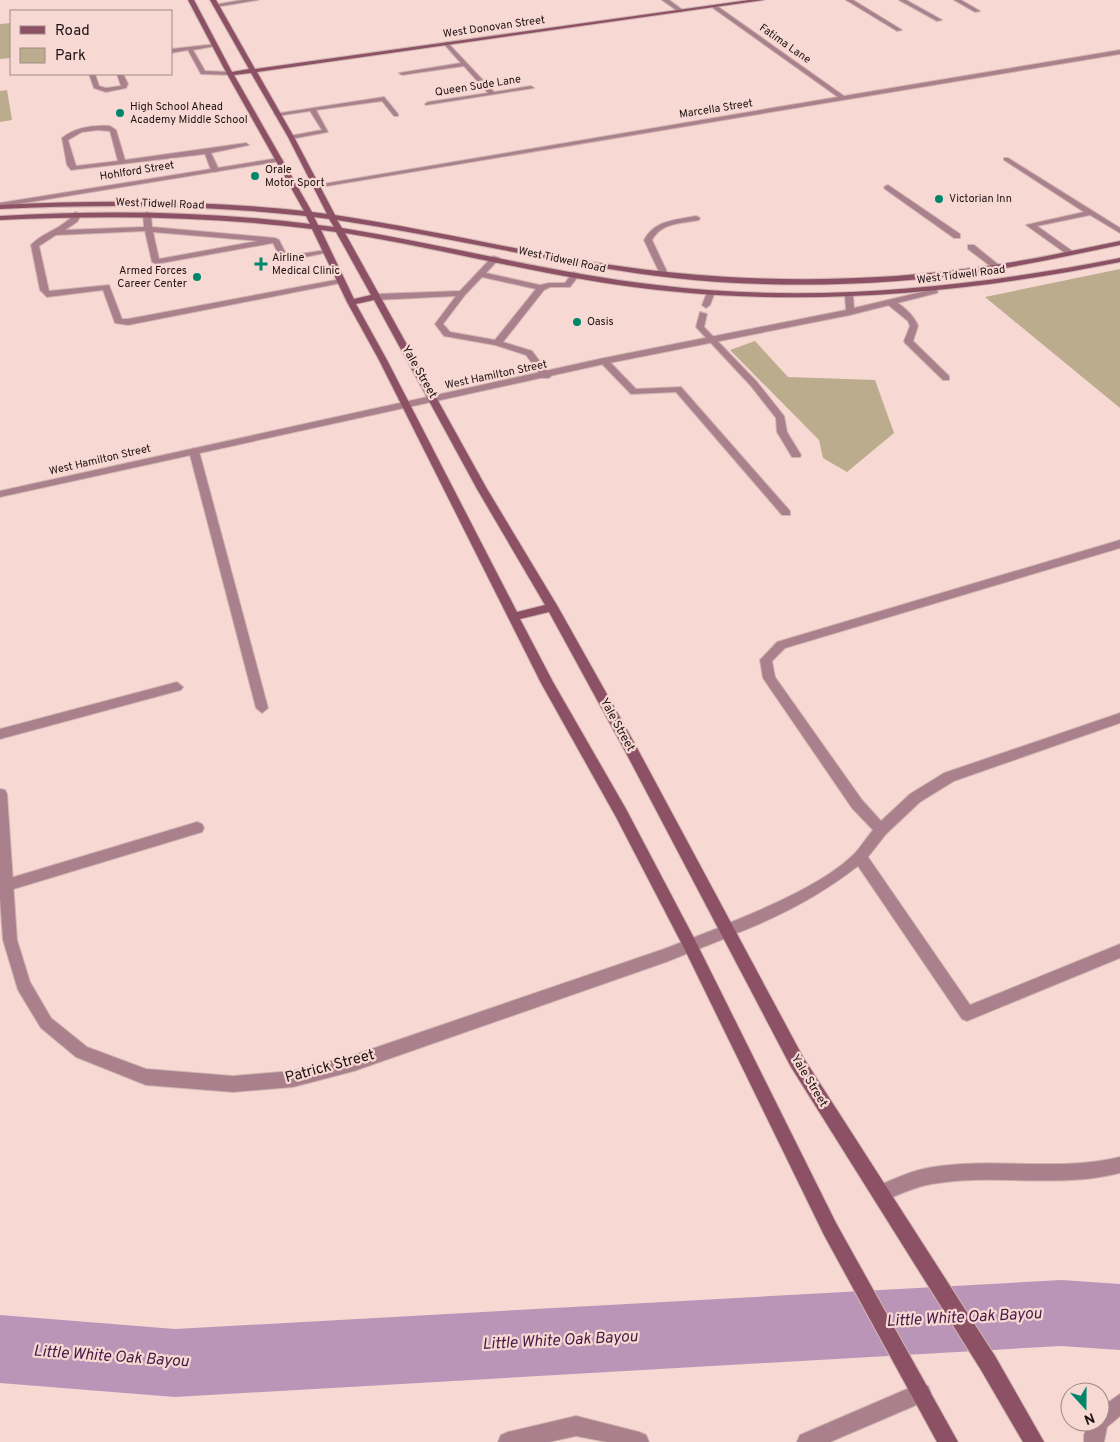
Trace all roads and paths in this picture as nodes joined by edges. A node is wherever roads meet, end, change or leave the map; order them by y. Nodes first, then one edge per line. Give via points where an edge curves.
1 (191, 0) edge
2 (255, 0) edge
3 (664, 0) edge
4 (761, 0) edge
5 (849, 0) edge
6 (902, 0) edge
7 (957, 0) edge
8 (214, 2) edge
9 (715, 7) junction
10 (977, 10) dead end
11 (680, 12) junction
12 (938, 20) dead end
13 (225, 21) junction
14 (218, 22) dead end
15 (210, 23) dead end
16 (203, 24) junction
17 (899, 30) dead end
18 (447, 44) junction
19 (214, 45) junction
20 (190, 49) junction
21 (172, 51) edge
22 (1120, 52) edge
23 (466, 64) junction
24 (252, 71) junction
25 (230, 74) junction
26 (402, 74) dead end
27 (92, 75) edge
28 (120, 75) edge
29 (531, 88) dead end
30 (493, 94) junction
31 (843, 98) junction
32 (428, 104) dead end
33 (312, 109) junction
34 (278, 114) junction
35 (396, 115) dead end
36 (291, 137) junction
37 (246, 145) dead end
38 (207, 152) junction
39 (1006, 159) dead end
40 (279, 160) junction
41 (122, 162) junction
42 (215, 170) junction
43 (315, 186) junction
44 (888, 187) dead end
45 (70, 203) junction
46 (0, 206) edge
47 (1090, 213) junction
48 (65, 214) junction
49 (78, 214) junction
50 (147, 214) junction
51 (308, 215) junction
52 (333, 217) junction
53 (0, 218) edge
54 (696, 218) dead end
55 (314, 227) junction
56 (148, 229) junction
57 (340, 230) junction
58 (1120, 232) edge
59 (52, 234) junction
60 (957, 236) dead end
61 (275, 240) junction
62 (1120, 243) edge
63 (970, 247) dead end
64 (326, 252) junction
65 (1071, 253) junction
66 (496, 258) junction
67 (1120, 260) edge
68 (586, 263) junction
69 (996, 266) junction
70 (1090, 267) junction
71 (576, 274) junction
72 (664, 274) junction
73 (482, 275) junction
74 (846, 280) junction
75 (340, 281) junction
76 (541, 288) junction
77 (934, 291) junction
78 (711, 292) junction
79 (462, 293) junction
80 (849, 295) junction
81 (376, 297) junction
82 (351, 302) junction
83 (890, 302) junction
84 (850, 312) junction
85 (710, 340) junction
86 (497, 343) junction
87 (604, 361) junction
88 (546, 376) junction
89 (946, 378) dead end
90 (435, 400) junction
91 (406, 406) junction
92 (194, 451) junction
93 (796, 455) dead end
94 (0, 494) edge
95 (786, 513) dead end
96 (1120, 544) edge
97 (552, 607) junction
98 (514, 617) junction
99 (177, 687) dead end
100 (262, 708) dead end
101 (1120, 718) edge
102 (0, 734) edge
103 (0, 794) edge
104 (197, 828) dead end
105 (881, 830) junction
106 (860, 857) junction
107 (7, 884) junction
108 (726, 931) junction
109 (690, 945) junction
110 (1120, 951) edge
111 (1120, 1165) edge
112 (881, 1193) junction
113 (921, 1393) junction
114 (1120, 1404) edge
115 (1110, 1412) edge
116 (508, 1442) edge
117 (639, 1442) edge
118 (806, 1442) edge
119 (948, 1442) edge
120 (1034, 1442) edge

1 - 16 main road, Yale Street
2 - 8 street
3 - 11 street
4 - 9 main road, West Donovan Street
5 - 17 street
6 - 12 street
7 - 10 street
8 - 13 main road, Yale Street
9 - 11 main road, West Donovan Street
9 - 31 street, Fatima Lane
11 - 18 main road, West Donovan Street
13 - 14 main road
13 - 24 main road, Yale Street
15 - 16 main road
16 - 19 main road, Yale Street
18 - 23 street
18 - 24 main road, West Donovan Street
19 - 20 street
19 - 25 main road, Yale Street
20 - 21 street
20 - 25 street via 203,73
22 - 31 street, Marcella Street
23 - 26 street
23 - 30 street
24 - 25 main road, West Donovan Street
24 - 34 main road, Yale Street
25 - 40 main road, Yale Street
27 - 28 street via 96,87 106,90 124,86
29 - 30 street, Queen Sude Lane
30 - 32 street, Queen Sude Lane
31 - 43 street, Marcella Street
33 - 34 street
33 - 35 street via 384,99
33 - 36 street via 326,131
34 - 36 main road, Yale Street
36 - 43 main road, Yale Street
37 - 38 street
38 - 41 street
38 - 42 street
39 - 47 street
40 - 42 street, Hohlford Street
40 - 51 main road, Yale Street via 304,202
41 - 41 street via 74,168 64,139 83,130 110,128
42 - 46 street, Hohlford Street
43 - 52 main road, Yale Street
44 - 60 street
45 - 46 main road, West Tidwell Road
45 - 48 main road
45 - 51 main road, West Tidwell Road via 245,207
47 - 58 street
47 - 65 street via 1030,225
48 - 49 main road, West Tidwell Road
48 - 53 main road, West Tidwell Road
49 - 50 main road, West Tidwell Road
49 - 59 street via 68,226
50 - 55 main road, West Tidwell Road via 238,218
50 - 56 street
51 - 52 main road, West Tidwell Road
51 - 55 main road, Yale Street
52 - 57 main road, Yale Street
52 - 68 main road, West Tidwell Road
54 - 72 street via 661,225 651,233 648,240
55 - 57 main road, West Tidwell Road
55 - 64 main road, Yale Street
56 - 59 street
56 - 61 street
56 - 61 street via 156,262
57 - 66 main road, West Tidwell Road
57 - 81 main road, Yale Street
59 - 75 street via 34,244 47,294 106,287 118,321 128,322
61 - 64 street via 285,260
62 - 65 main road, West Tidwell Road
63 - 69 street
64 - 75 main road, Yale Street
65 - 69 main road, West Tidwell Road
65 - 70 main road
66 - 71 main road, West Tidwell Road
66 - 73 street
67 - 70 main road, West Tidwell Road
68 - 71 main road
68 - 72 main road, West Tidwell Road
69 - 74 main road, West Tidwell Road via 943,274
70 - 77 main road, West Tidwell Road
71 - 76 street via 568,285
71 - 78 main road, West Tidwell Road via 608,281
72 - 74 main road, West Tidwell Road via 726,280
73 - 76 street
73 - 79 street
74 - 80 main road
75 - 82 main road, Yale Street
76 - 86 street
77 - 80 main road, West Tidwell Road
77 - 83 street, West Hamilton Street
78 - 80 main road, West Tidwell Road
78 - 85 street via 700,327
79 - 81 street
79 - 86 street via 439,324 447,334
80 - 84 street
81 - 82 main road
81 - 90 main road, Yale Street
82 - 91 main road, Yale Street
83 - 84 street, West Hamilton Street
83 - 89 street via 912,320 914,326 908,341
84 - 85 street, West Hamilton Street
85 - 87 street, West Hamilton Street
85 - 93 street via 754,384 781,418 782,432
86 - 88 street via 529,353
87 - 88 street, West Hamilton Street
87 - 95 street via 634,392 678,389
88 - 90 street, West Hamilton Street
90 - 91 street, West Hamilton Street
90 - 97 main road, Yale Street via 482,489
91 - 92 street, West Hamilton Street
91 - 98 main road, Yale Street
92 - 94 street, West Hamilton Street
92 - 100 street
96 - 105 street via 781,645 766,660 769,678 857,804
97 - 98 main road
97 - 108 main road, Yale Street via 679,838
98 - 109 main road, Yale Street
99 - 102 street
101 - 105 street, Patrick Street via 949,777 916,798
103 - 107 street, Patrick Street
104 - 107 street
105 - 106 street, Patrick Street
106 - 108 street, Patrick Street via 805,895
106 - 110 street via 967,1014
107 - 109 street, Patrick Street via 10,940 20,976 46,1024 82,1052 146,1077 233,1084 293,1079 354,1063
108 - 109 street, Patrick Street
108 - 112 main road, Yale Street via 797,1062
109 - 113 main road, Yale Street via 830,1229
111 - 112 street via 1081,1173 952,1173 914,1180
112 - 120 main road, Yale Street
113 - 118 street
113 - 119 main road, Yale Street
114 - 115 street
116 - 117 street via 576,1426

